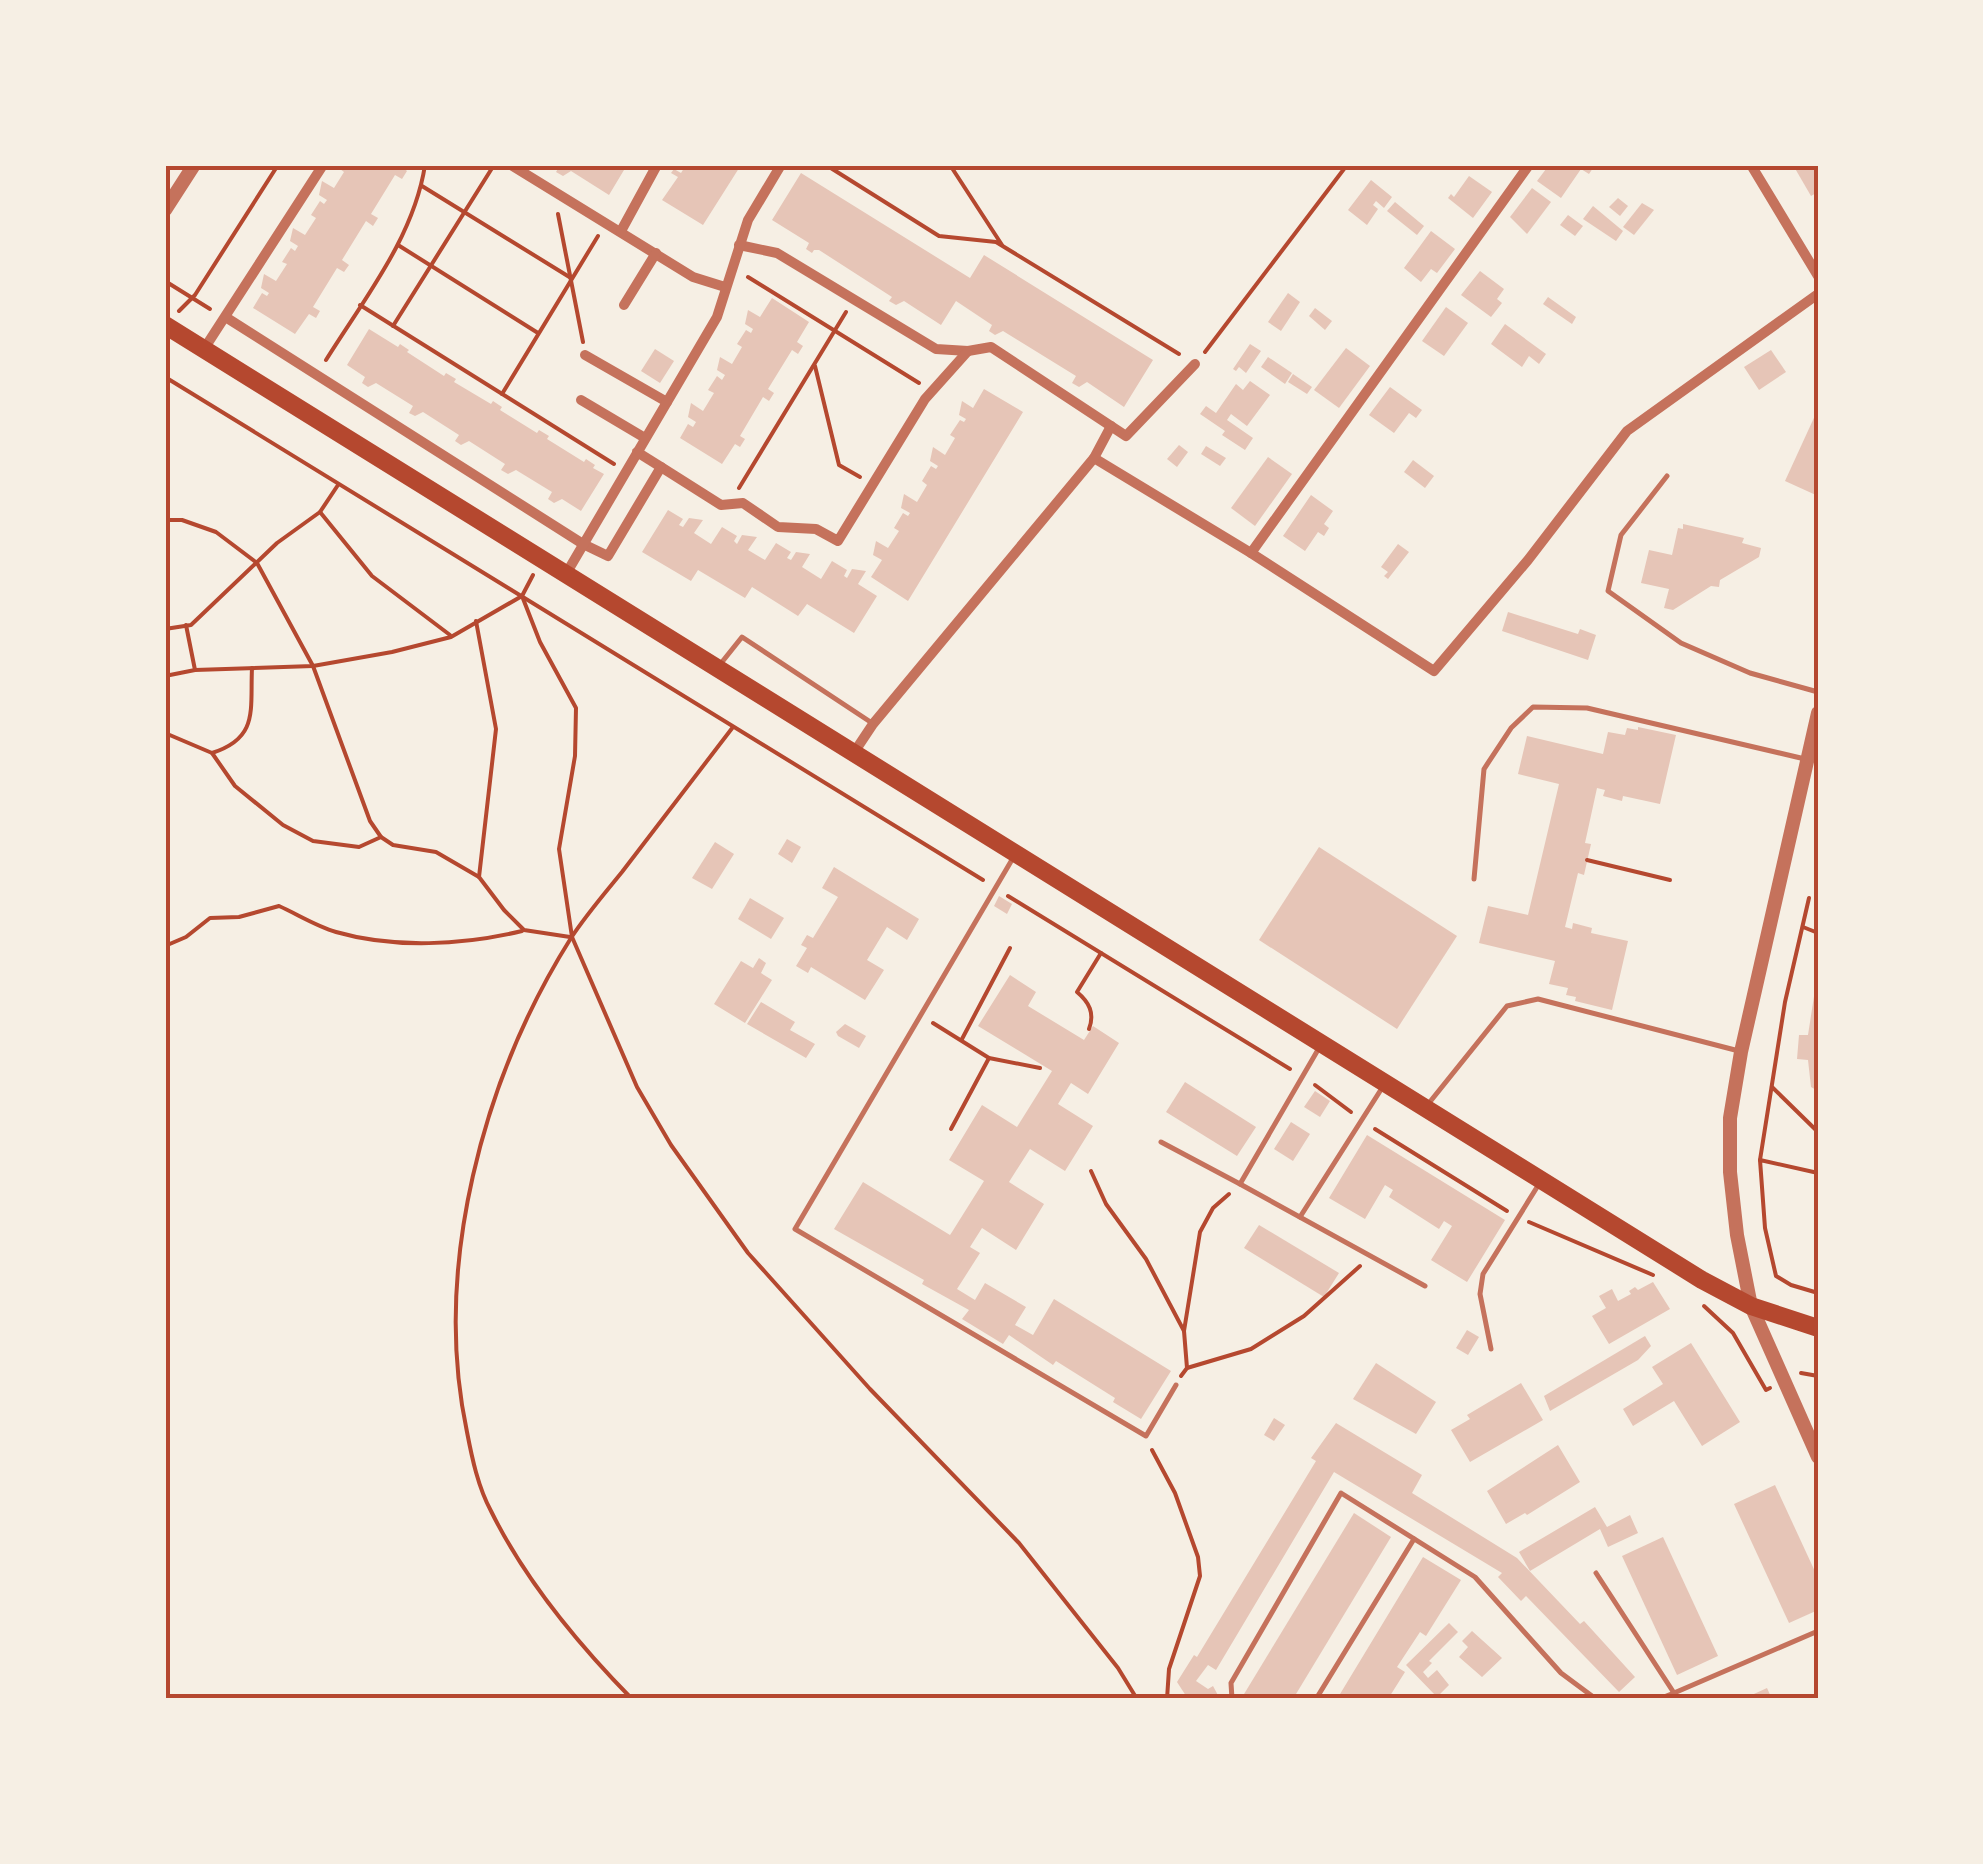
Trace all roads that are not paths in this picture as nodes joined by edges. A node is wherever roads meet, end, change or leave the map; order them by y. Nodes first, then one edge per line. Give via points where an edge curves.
1 (194, 165) edge
2 (323, 165) edge
3 (511, 165) edge
4 (658, 165) edge
5 (781, 165) edge
6 (1529, 165) edge
7 (1751, 165) edge
8 (165, 210) edge
9 (621, 231) junction
10 (739, 245) junction
11 (656, 253) junction
12 (1818, 276) edge
13 (725, 287) junction
14 (1818, 294) edge
15 (624, 305) dead end
16 (227, 318) junction
17 (166, 326) edge
18 (204, 350) junction
19 (968, 351) junction
20 (585, 355) road end
21 (1195, 364) road end
22 (581, 400) dead end
23 (667, 402) junction
24 (1111, 426) junction
25 (645, 438) junction
26 (637, 452) junction
27 (1094, 458) junction
28 (661, 467) junction
29 (1667, 476) dead end
30 (583, 544) junction
31 (1251, 552) junction
32 (566, 574) junction
33 (716, 669) junction
34 (1818, 692) edge
35 (1818, 713) edge
36 (873, 724) junction
37 (853, 754) junction
38 (1808, 760) junction
39 (1015, 855) junction
40 (1474, 880) dead end
41 (1321, 1045) junction
42 (1741, 1052) junction
43 (1384, 1085) junction
44 (1424, 1110) junction
45 (1161, 1142) dead end
46 (1541, 1181) junction
47 (1240, 1184) junction
48 (1300, 1216) junction
49 (1426, 1286) dead end
50 (1751, 1306) junction
51 (1818, 1328) edge
52 (1491, 1349) dead end
53 (1176, 1385) road end
54 (1818, 1457) edge
55 (1414, 1539) junction
56 (1596, 1573) dead end
57 (1818, 1630) edge
58 (1586, 1692) junction
59 (1674, 1694) junction
60 (1232, 1699) edge
61 (1316, 1699) edge
62 (1579, 1699) edge
63 (1596, 1699) edge
64 (1659, 1699) edge

1 - 8 street
2 - 16 street
3 - 9 street
4 - 9 street
5 - 10 street
6 - 31 street
7 - 12 street
9 - 11 street
10 - 13 street
10 - 19 street via 777,253 936,350
11 - 13 street via 693,277
11 - 15 street
13 - 23 street via 717,317
14 - 31 street via 1627,431 1434,671
16 - 18 street
16 - 30 street
17 - 18 main road
18 - 32 main road
19 - 24 street via 990,347
19 - 28 street via 932,391 838,541 816,529 778,527 743,504 721,504
20 - 23 street
21 - 24 street via 1126,436
22 - 25 street
23 - 25 street
24 - 27 street
25 - 26 street
26 - 28 street
26 - 30 street
27 - 31 street
27 - 36 street
28 - 30 street via 608,556
29 - 34 lane via 1621,535 1608,591 1681,643 1750,673
30 - 32 street
32 - 33 main road
33 - 36 lane via 742,637
33 - 37 main road
35 - 38 street
36 - 37 street
37 - 39 main road
38 - 40 lane via 1587,708 1533,706 1484,769
38 - 42 street
39 - 41 main road
39 - 53 lane via 794,1229 1146,1436
41 - 43 main road
41 - 47 lane
42 - 44 lane via 1538,999 1507,1006
42 - 50 street via 1730,1172
43 - 44 main road
43 - 48 lane
44 - 46 main road
45 - 47 lane
46 - 50 main road
46 - 52 lane via 1483,1274 1480,1294
47 - 48 lane
48 - 49 lane
50 - 51 main road
50 - 54 street
55 - 58 lane via 1475,1577 1560,1673
55 - 60 lane via 1341,1493 1231,1684
55 - 61 lane
56 - 59 lane
57 - 59 lane
58 - 62 lane
58 - 63 lane
59 - 64 lane

